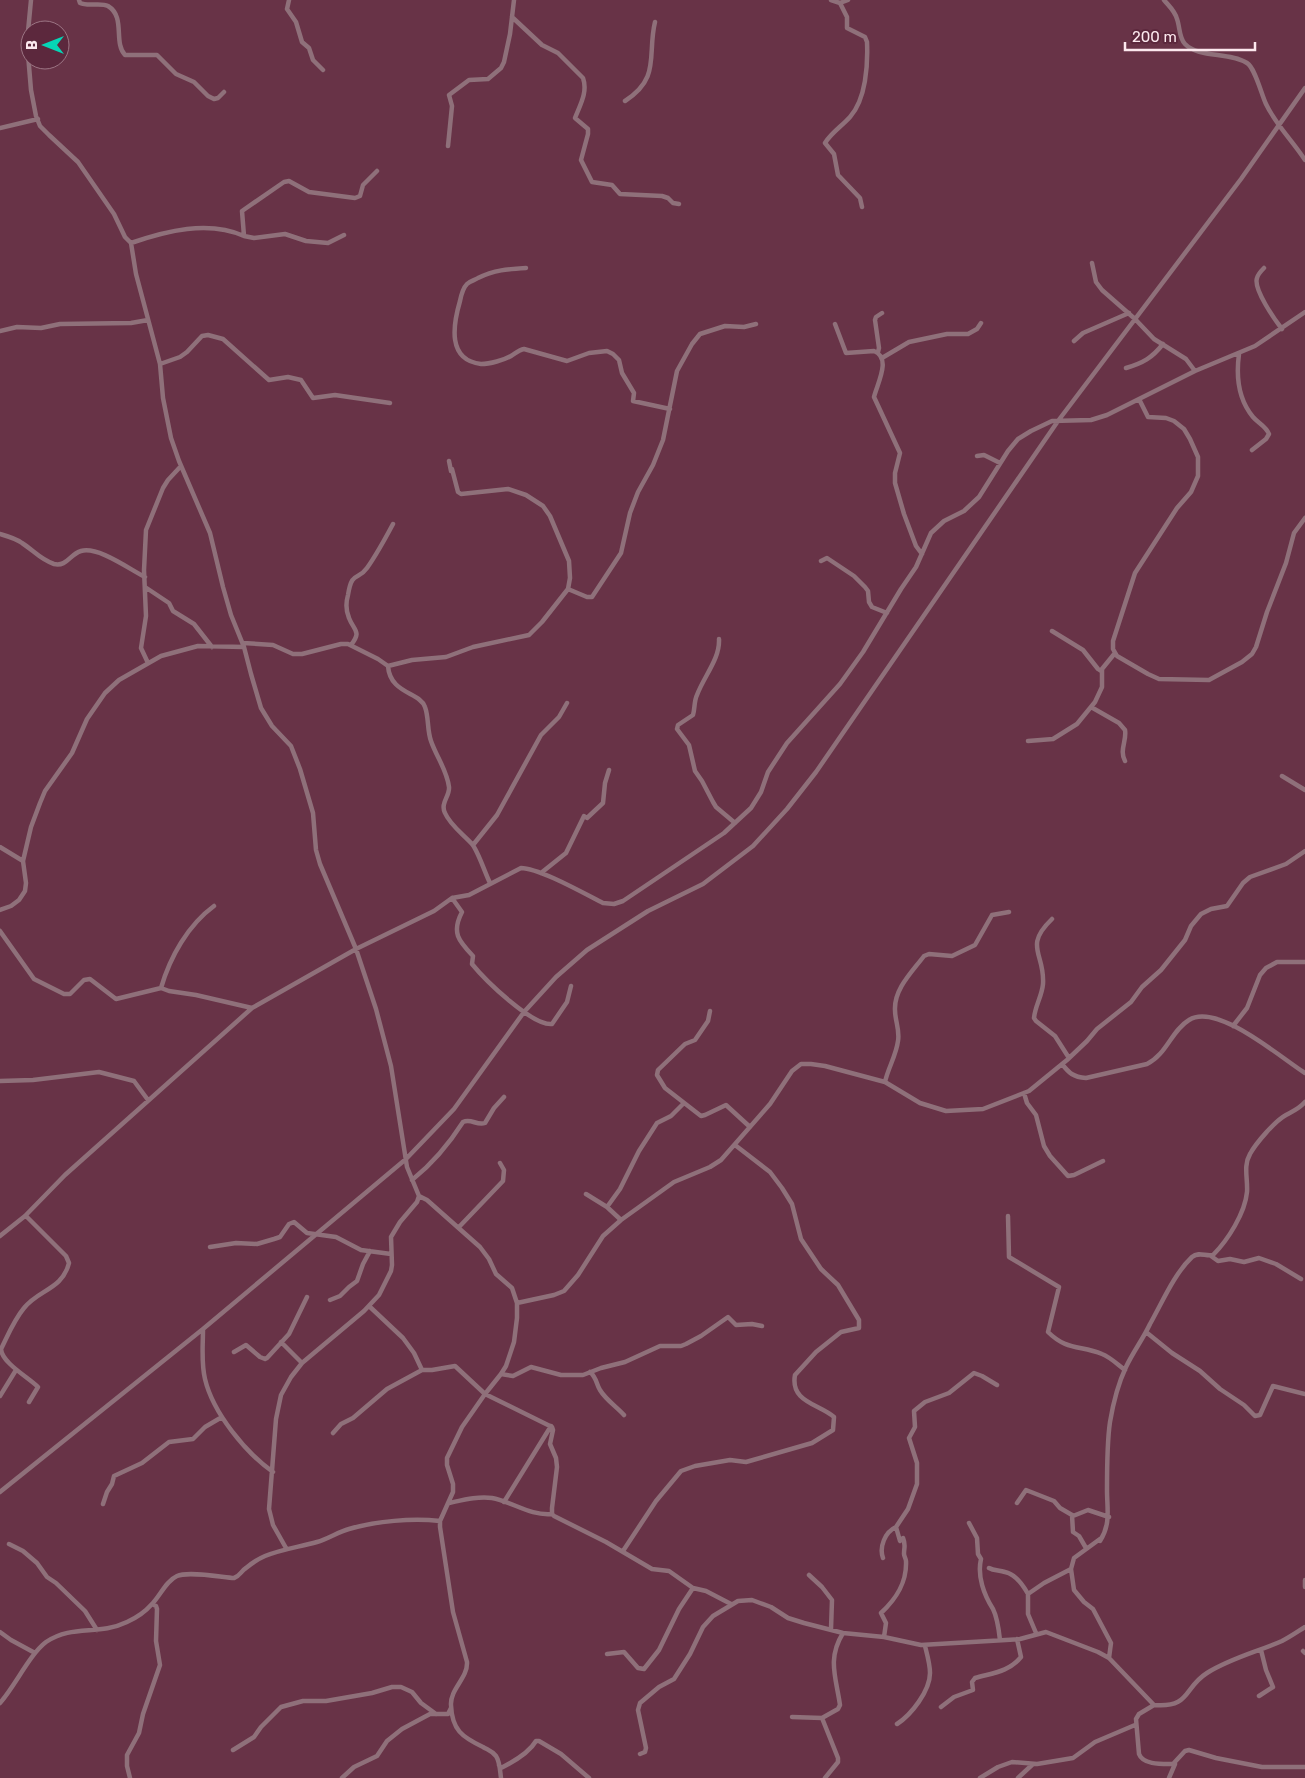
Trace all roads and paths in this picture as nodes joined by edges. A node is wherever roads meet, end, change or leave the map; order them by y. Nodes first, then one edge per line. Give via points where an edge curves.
1 (31, 0) edge
2 (79, 0) edge
3 (289, 0) edge
4 (514, 0) edge
5 (831, 0) edge
6 (848, 0) edge
7 (1164, 0) edge
8 (840, 2) junction
9 (512, 17) junction
10 (655, 22) dead end
11 (323, 70) dead end
12 (1305, 88) edge
13 (224, 92) dead end
14 (625, 101) dead end
15 (38, 119) junction
16 (1279, 127) junction
17 (0, 128) edge
18 (448, 146) dead end
19 (1305, 160) edge
20 (377, 171) dead end
21 (679, 204) dead end
22 (862, 208) dead end
23 (344, 235) dead end
24 (244, 236) junction
25 (131, 244) junction
26 (1092, 263) dead end
27 (526, 268) dead end
28 (1264, 268) dead end
29 (882, 312) dead end
30 (1305, 312) edge
31 (1129, 313) junction
32 (1135, 319) junction
33 (148, 320) junction
34 (981, 323) dead end
35 (756, 324) dead end
36 (834, 324) dead end
37 (1282, 329) junction
38 (0, 331) edge
39 (1074, 341) dead end
40 (1163, 344) junction
41 (878, 352) junction
42 (1239, 354) junction
43 (882, 358) junction
44 (160, 364) junction
45 (1126, 368) dead end
46 (1195, 371) junction
47 (1139, 399) junction
48 (390, 403) dead end
49 (670, 409) junction
50 (1058, 421) junction
51 (1252, 450) dead end
52 (977, 456) dead end
53 (448, 461) dead end
54 (1000, 463) junction
55 (181, 466) junction
56 (1305, 518) edge
57 (392, 524) dead end
58 (0, 534) edge
59 (922, 554) junction
60 (821, 561) dead end
61 (145, 576) junction
62 (145, 587) junction
63 (568, 589) junction
64 (887, 612) junction
65 (1052, 631) dead end
66 (719, 639) dead end
67 (244, 645) junction
68 (351, 645) junction
69 (212, 646) junction
70 (1115, 653) junction
71 (148, 663) junction
72 (388, 666) junction
73 (1102, 671) junction
74 (567, 703) dead end
75 (1091, 707) junction
76 (1028, 741) dead end
77 (1125, 762) dead end
78 (609, 770) dead end
79 (1282, 776) dead end
80 (1305, 790) edge
81 (735, 823) junction
82 (473, 845) junction
83 (0, 847) edge
84 (1305, 851) edge
85 (23, 861) junction
86 (541, 873) junction
87 (490, 883) junction
88 (452, 898) junction
89 (214, 906) dead end
90 (0, 910) edge
91 (1009, 912) dead end
92 (1052, 919) dead end
93 (0, 931) edge
94 (356, 949) junction
95 (1305, 962) edge
96 (571, 986) dead end
97 (161, 988) junction
98 (252, 1008) junction
99 (710, 1011) dead end
100 (524, 1012) junction
101 (1233, 1026) junction
102 (1069, 1058) junction
103 (1062, 1064) junction
104 (1305, 1073) edge
105 (0, 1081) edge
106 (885, 1082) junction
107 (1024, 1092) junction
108 (504, 1097) dead end
109 (148, 1100) junction
110 (1305, 1102) edge
111 (684, 1103) junction
112 (750, 1127) junction
113 (735, 1145) junction
114 (406, 1158) junction
115 (1103, 1161) dead end
116 (500, 1163) dead end
117 (412, 1180) junction
118 (586, 1194) dead end
119 (419, 1196) junction
120 (607, 1207) junction
121 (26, 1216) junction
122 (1008, 1216) dead end
123 (621, 1220) junction
124 (459, 1227) junction
125 (315, 1234) junction
126 (0, 1236) edge
127 (210, 1247) dead end
128 (370, 1251) junction
129 (391, 1254) junction
130 (1211, 1256) junction
131 (1301, 1278) dead end
132 (307, 1297) dead end
133 (330, 1300) dead end
134 (517, 1304) junction
135 (369, 1306) junction
136 (762, 1326) dead end
137 (203, 1329) junction
138 (1146, 1332) junction
139 (281, 1342) junction
140 (234, 1352) dead end
141 (302, 1363) junction
142 (16, 1370) junction
143 (422, 1370) junction
144 (1125, 1370) junction
145 (590, 1372) junction
146 (502, 1374) junction
147 (997, 1385) dead end
148 (485, 1394) junction
149 (1305, 1394) edge
150 (0, 1396) edge
151 (29, 1402) dead end
152 (624, 1414) dead end
153 (222, 1418) junction
154 (551, 1426) junction
155 (333, 1434) dead end
156 (273, 1472) junction
157 (0, 1492) edge
158 (504, 1502) junction
159 (449, 1503) junction
160 (1017, 1503) dead end
161 (103, 1504) dead end
162 (552, 1514) junction
163 (1073, 1516) junction
164 (1109, 1517) junction
165 (440, 1521) junction
166 (969, 1523) dead end
167 (896, 1527) junction
168 (9, 1544) dead end
169 (286, 1548) junction
170 (1086, 1548) junction
171 (623, 1551) junction
172 (883, 1558) dead end
173 (989, 1568) dead end
174 (1072, 1569) junction
175 (809, 1575) dead end
176 (1305, 1580) edge
177 (1305, 1587) edge
178 (693, 1588) junction
179 (1028, 1594) junction
180 (152, 1604) junction
181 (731, 1604) junction
182 (1305, 1627) edge
183 (831, 1629) junction
184 (97, 1630) junction
185 (0, 1632) edge
186 (843, 1633) junction
187 (1036, 1633) junction
188 (884, 1637) junction
189 (1016, 1639) junction
190 (1000, 1640) junction
191 (925, 1646) junction
192 (1261, 1650) junction
193 (35, 1652) junction
194 (607, 1654) dead end
195 (1110, 1658) junction
196 (1259, 1696) dead end
197 (0, 1703) edge
198 (1154, 1705) junction
199 (451, 1707) junction
200 (941, 1707) dead end
201 (436, 1714) junction
202 (792, 1717) dead end
203 (822, 1718) junction
204 (897, 1724) dead end
205 (1135, 1725) junction
206 (233, 1750) dead end
207 (640, 1754) dead end
208 (499, 1764) junction
209 (1033, 1764) junction
210 (1175, 1764) junction
211 (1305, 1767) edge
212 (130, 1778) edge
213 (342, 1778) edge
214 (502, 1778) edge
215 (589, 1778) edge
216 (825, 1778) edge
217 (980, 1778) edge
218 (1018, 1778) edge
219 (1169, 1778) edge

1 - 15 street via 27,42 31,90
2 - 13 street via 84,4 104,4 112,9 117,16 125,55 156,55 174,73 194,82 212,98 218,98
3 - 11 street via 287,9 296,22 302,42
4 - 9 street
5 - 8 street
6 - 8 street
7 - 16 street via 1177,17 1182,41 1189,48 1237,58 1252,67 1266,105
8 - 22 street via 847,17 847,28 865,37 867,42 866,75 853,112 825,143 834,154 838,175 860,198
9 - 18 street via 501,68 488,79 469,80 449,96 452,106
9 - 21 street via 542,45 558,53 583,78 583,100 575,118 588,129 581,160 592,182 612,185 620,194 662,196
10 - 14 street via 649,75 636,93
12 - 16 street
15 - 17 street
15 - 25 street via 48,135 85,171
16 - 19 street
16 - 32 street
20 - 24 street via 364,185 360,196 355,198 309,192 289,181 284,182 242,211
23 - 24 street via 328,243 306,241 285,234
24 - 25 street via 219,229 185,230
25 - 33 street
26 - 31 street via 1096,282
27 - 49 street via 494,271 467,284 457,311 454,337 455,345 467,358 487,363 503,360 524,349 567,361 589,353 608,352 618,360 634,393 633,401
28 - 37 street via 1257,277 1257,285 1270,313
29 - 41 street via 875,320
30 - 37 street
31 - 32 street
31 - 39 street via 1083,333
32 - 40 street
32 - 50 street
33 - 38 street via 18,327
33 - 44 street
34 - 43 street via 968,334 947,334 909,342
35 - 49 street via 725,326 699,335 677,371
36 - 41 street via 846,353
37 - 42 street
40 - 45 street via 1152,356
40 - 46 street via 1186,359
41 - 43 street
42 - 46 street
42 - 51 street via 1241,394 1254,418 1269,434
43 - 59 street via 882,372 874,397 900,453 896,483 916,546
44 - 48 street via 180,357 202,336 208,335 223,339 267,379 288,377 301,380 313,398 335,395
44 - 55 street via 171,438
46 - 47 street
47 - 50 street via 1100,418
47 - 70 street via 1148,417 1166,418 1184,429 1195,450 1199,467 1196,484 1135,573 1113,641
49 - 63 street via 660,450 643,480 620,553 592,597
50 - 54 street via 1018,439
50 - 100 street via 816,772 754,846 703,884 648,911 587,950 556,977
52 - 54 street via 984,455
53 - 63 street via 458,492 515,490 547,510 569,561
54 - 59 street via 979,497 958,515 935,528
55 - 61 street via 163,488 147,526
55 - 67 street via 210,533 223,587
56 - 70 street via 1294,533 1256,647 1242,662 1209,680 1159,679
57 - 68 street via 366,570 351,581 347,611 357,633
58 - 61 street via 22,543 54,564 61,565 80,551 95,551
59 - 64 street
60 - 64 street via 827,558 854,576 868,590 872,607
61 - 62 street
62 - 69 street via 194,624
62 - 71 street via 146,616 141,648
63 - 72 street via 529,635 473,647 446,657
64 - 81 street via 864,652 787,743 768,772 751,808
65 - 73 street via 1083,650
66 - 81 street via 714,662 695,698 692,714 678,725 678,729 689,745 695,771 716,808
67 - 68 street via 273,645 293,654 341,644
67 - 69 street
67 - 94 street via 262,708 272,726 291,746 300,769 313,813 320,864
68 - 72 street
69 - 71 street via 198,646
70 - 73 street
71 - 85 street via 119,680 100,699 72,753 42,797
72 - 82 street via 394,682 423,701 431,741 449,788 444,810 451,823
73 - 75 street via 1102,687
74 - 82 street via 559,717 541,735 496,815
75 - 76 street via 1077,724 1053,739
75 - 77 street via 1125,730 1122,752
78 - 86 street via 603,803 587,818 584,816 566,853
79 - 80 street
81 - 86 street via 623,902 603,903
82 - 87 street
83 - 85 street
84 - 102 street via 1286,864 1250,877 1228,906 1201,914 1185,940 1131,1002 1097,1029
85 - 90 street via 25,891 15,903
86 - 87 street via 521,868
87 - 88 street via 469,894
88 - 94 street via 434,911
88 - 100 street via 462,912 457,921 457,934 473,956 472,964
89 - 97 street via 198,919 183,939
91 - 106 street via 992,915 975,945 952,956 924,956 902,984 895,1002 898,1026 896,1053
92 - 102 street via 1037,936 1043,982 1034,1018 1055,1036
93 - 97 street via 34,979 64,994 70,994 87,979 116,999
94 - 98 street
94 - 114 street via 389,1056
95 - 101 street via 1276,962 1266,968 1247,1008
96 - 100 street via 567,1002 552,1024
97 - 98 street
98 - 109 street
99 - 111 street via 708,1021 695,1040 685,1044 657,1073 660,1082
100 - 114 street via 454,1109
101 - 103 street via 1208,1016 1190,1019 1156,1060 1118,1072 1077,1077
101 - 104 street
102 - 103 street
103 - 107 street
105 - 109 street via 99,1072 134,1081
106 - 107 street via 920,1103 946,1111 983,1109
106 - 112 street via 824,1066 801,1064 792,1071
107 - 115 street via 1036,1115 1044,1146 1068,1176
108 - 117 street via 485,1123 463,1122 437,1157
109 - 121 street via 65,1174
110 - 130 street via 1280,1120 1250,1153 1244,1207
111 - 112 street via 703,1116 726,1104
111 - 120 street via 671,1116 657,1123
112 - 113 street
113 - 123 street via 716,1163 674,1182
113 - 171 street via 774,1177 792,1204 801,1239 821,1270 838,1285 858,1320 858,1328 841,1332 795,1375 795,1388 802,1399 834,1417 833,1430 812,1443 746,1462 730,1460 680,1471
114 - 117 street
114 - 125 street
116 - 124 street via 504,1170 503,1181
117 - 119 street
118 - 120 street
119 - 124 street
119 - 129 street via 391,1237
120 - 123 street
121 - 126 street
121 - 142 street via 66,1256 69,1263 55,1286 24,1308 1,1349
122 - 144 street via 1009,1257 1059,1287 1048,1332 1070,1346 1104,1354
123 - 134 street via 603,1236 568,1288
124 - 134 street via 480,1247 496,1274 512,1288
125 - 127 street via 307,1233 294,1222 274,1239 257,1244
125 - 128 street via 336,1237
125 - 137 street
128 - 129 street
128 - 133 street via 357,1282
129 - 135 street via 391,1271 379,1295
130 - 131 street via 1218,1261 1244,1262 1259,1258
130 - 138 street via 1198,1254 1192,1257 1170,1287
132 - 139 street
134 - 146 street via 517,1329
135 - 141 street
135 - 143 street via 404,1338
136 - 145 street via 737,1326 728,1317 681,1346 660,1346 625,1362
137 - 153 street via 205,1380
137 - 157 street
138 - 144 street
138 - 149 street via 1255,1416 1260,1415 1273,1386
139 - 140 street via 265,1359 246,1345
139 - 141 street
141 - 156 street via 281,1395 275,1427
142 - 150 street
142 - 151 street via 38,1387
143 - 148 street via 455,1366
143 - 155 street via 387,1389 341,1424
144 - 164 street via 1110,1422
145 - 146 street via 577,1376 561,1375 531,1367 513,1376
145 - 152 street via 603,1394
146 - 148 street
147 - 167 street via 973,1373 948,1393 932,1398 916,1409 915,1427 909,1438 917,1463 917,1484 908,1509
148 - 154 street
148 - 159 street via 462,1427 448,1456 453,1488
153 - 156 street via 251,1453
153 - 161 street via 209,1424 193,1439 169,1442 142,1463 114,1476
154 - 158 street
154 - 162 street via 550,1444 557,1463
156 - 169 street via 271,1519
158 - 159 street via 483,1498
158 - 162 street via 537,1514
159 - 165 street
160 - 163 street via 1028,1490 1054,1501
162 - 171 street
163 - 164 street via 1088,1510
163 - 170 street via 1073,1532
164 - 170 street via 1100,1541
165 - 169 street via 398,1521 359,1527
165 - 199 street via 453,1612 467,1662 467,1669 454,1691
166 - 190 street via 977,1538 983,1590 994,1611
167 - 172 street via 886,1536 881,1551
167 - 188 street via 900,1541 903,1538 906,1546 904,1580 897,1595 881,1613 886,1623
168 - 184 street via 37,1563 46,1576 85,1611
169 - 180 street via 259,1559 234,1578 176,1576
170 - 174 street via 1074,1558
171 - 178 street via 652,1569 668,1571
173 - 179 street via 1008,1572 1020,1581
174 - 179 street
174 - 195 street via 1074,1590 1093,1609 1111,1643
175 - 183 street via 832,1600
176 - 177 street
178 - 181 street
178 - 194 street via 659,1650 644,1669 638,1668 624,1652
179 - 187 street via 1028,1614
180 - 184 street via 126,1622
180 - 212 street via 157,1609 156,1641 160,1665 139,1733 127,1755
181 - 183 street via 752,1600 794,1620
181 - 207 street via 703,1627 674,1679 659,1687 639,1705 646,1748
182 - 192 street
183 - 186 street
184 - 193 street via 68,1632 48,1641
185 - 193 street
186 - 188 street
186 - 203 street via 834,1658 840,1705
187 - 189 street
187 - 195 street via 1046,1632
188 - 191 street
189 - 190 street
189 - 200 street via 1021,1657 1016,1663 1002,1672 974,1678 973,1690 954,1697
190 - 191 street
191 - 204 street via 929,1681 909,1716
192 - 196 street via 1273,1687
192 - 198 street via 1229,1661 1206,1674 1180,1701
193 - 197 street
195 - 198 street
198 - 205 street via 1139,1714
199 - 201 street via 448,1714
199 - 208 street via 454,1724 460,1734 492,1752
201 - 206 street via 412,1692 401,1687 326,1701 304,1701 280,1708 254,1737
201 - 213 street via 430,1714 397,1732 377,1756 354,1767
202 - 203 street
203 - 216 street via 838,1758
205 - 209 street via 1095,1742 1073,1758
205 - 210 street via 1141,1758
208 - 214 street
208 - 215 street via 503,1767 539,1741 561,1754
209 - 217 street via 1012,1762
209 - 218 street
210 - 211 street via 1189,1750 1262,1767
210 - 219 street

